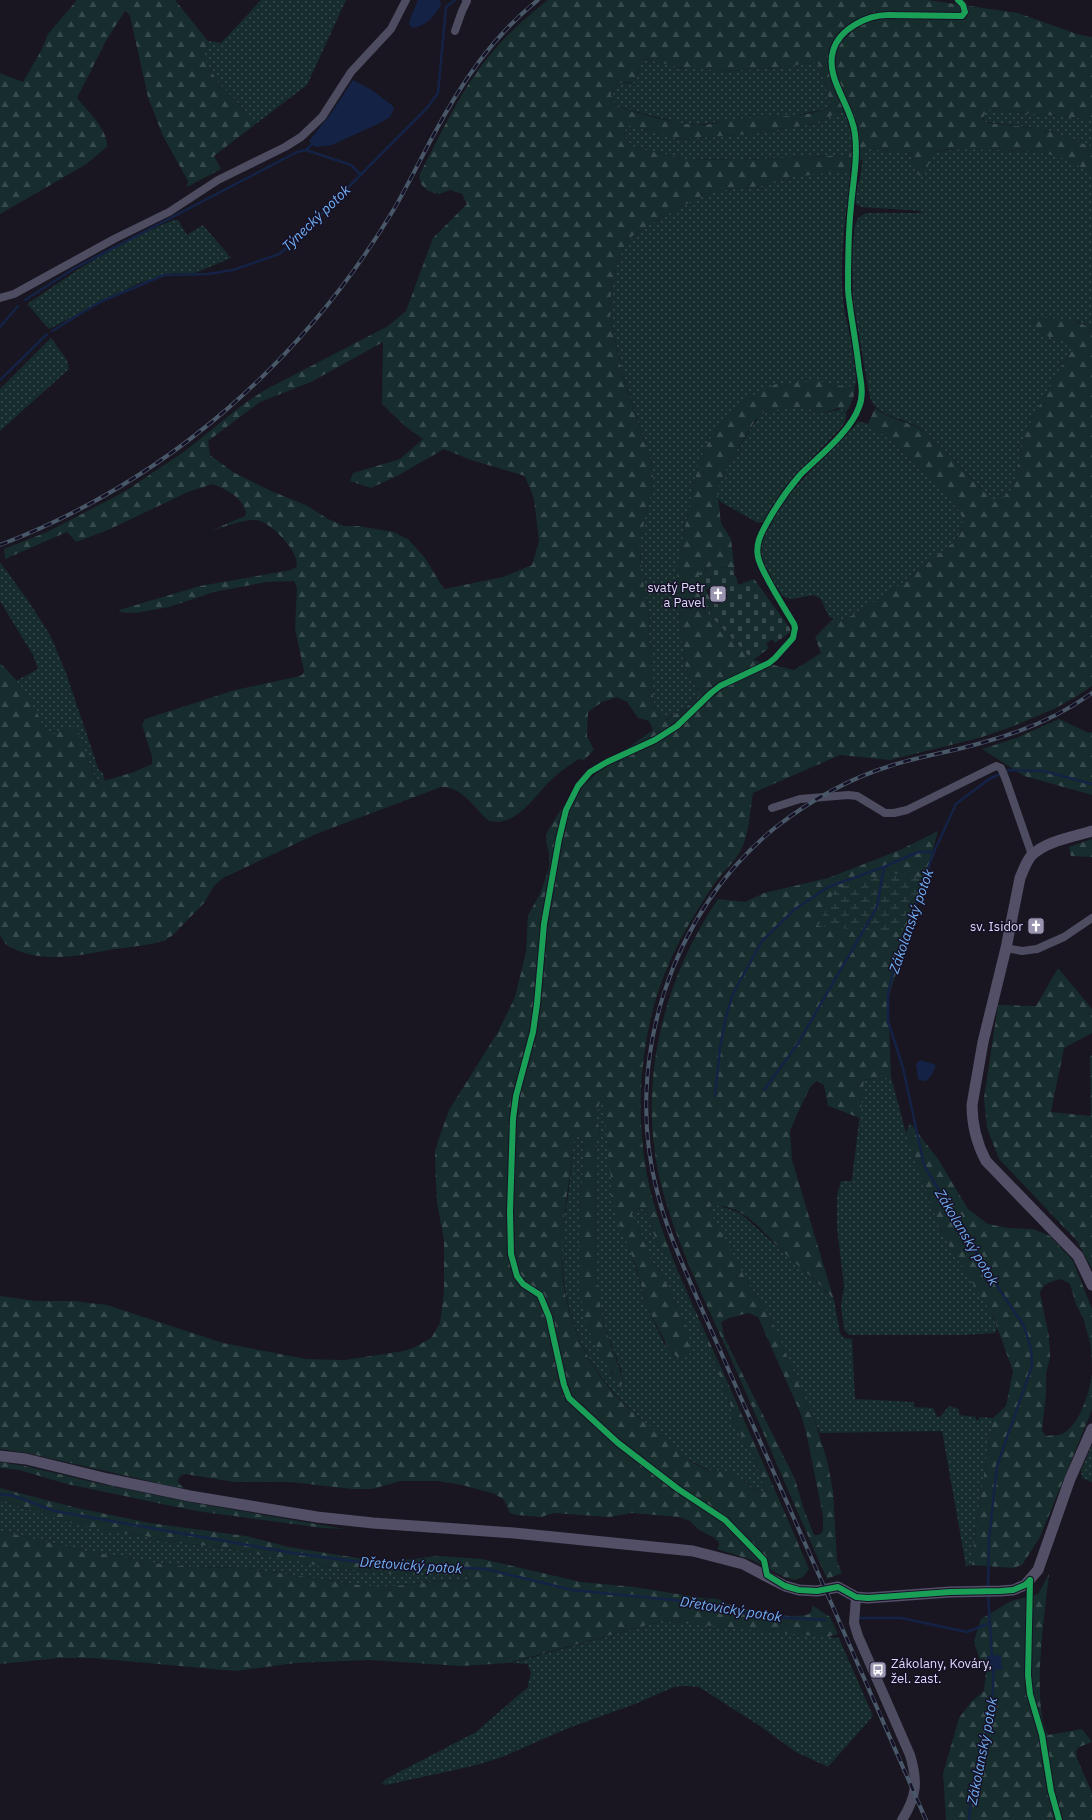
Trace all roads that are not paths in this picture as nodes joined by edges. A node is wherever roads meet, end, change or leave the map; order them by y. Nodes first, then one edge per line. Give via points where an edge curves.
1 (406, 0) edge
2 (468, 0) edge
3 (958, 0) edge
4 (965, 12) dead end
5 (455, 31) dead end
6 (0, 298) edge
7 (772, 808) dead end
8 (1092, 831) edge
9 (1032, 855) junction
10 (1092, 918) edge
11 (1006, 948) junction
12 (1092, 1285) edge
13 (1092, 1429) edge
14 (0, 1456) edge
15 (856, 1597) junction
16 (902, 1820) edge

1 - 6 street via 391,29 351,72 322,116 301,137 218,180 150,223 114,239 14,294
2 - 5 street
3 - 4 street
7 - 9 street via 800,798 848,795 857,796 885,813 894,814 996,766 1001,768 1006,780
8 - 9 main road via 1048,845
9 - 11 main road via 1020,878
10 - 11 street via 1064,937 1037,948 1022,951
11 - 12 main road via 973,1093 972,1114 978,1142 992,1169 1078,1256
13 - 15 main road via 1070,1479 1038,1570 1025,1585 1013,1590
14 - 15 main road via 26,1459 190,1496 372,1524 514,1533 693,1551 744,1564 785,1586 799,1590 817,1591 838,1587
15 - 16 street via 854,1614 858,1636 910,1756 915,1774 914,1792

